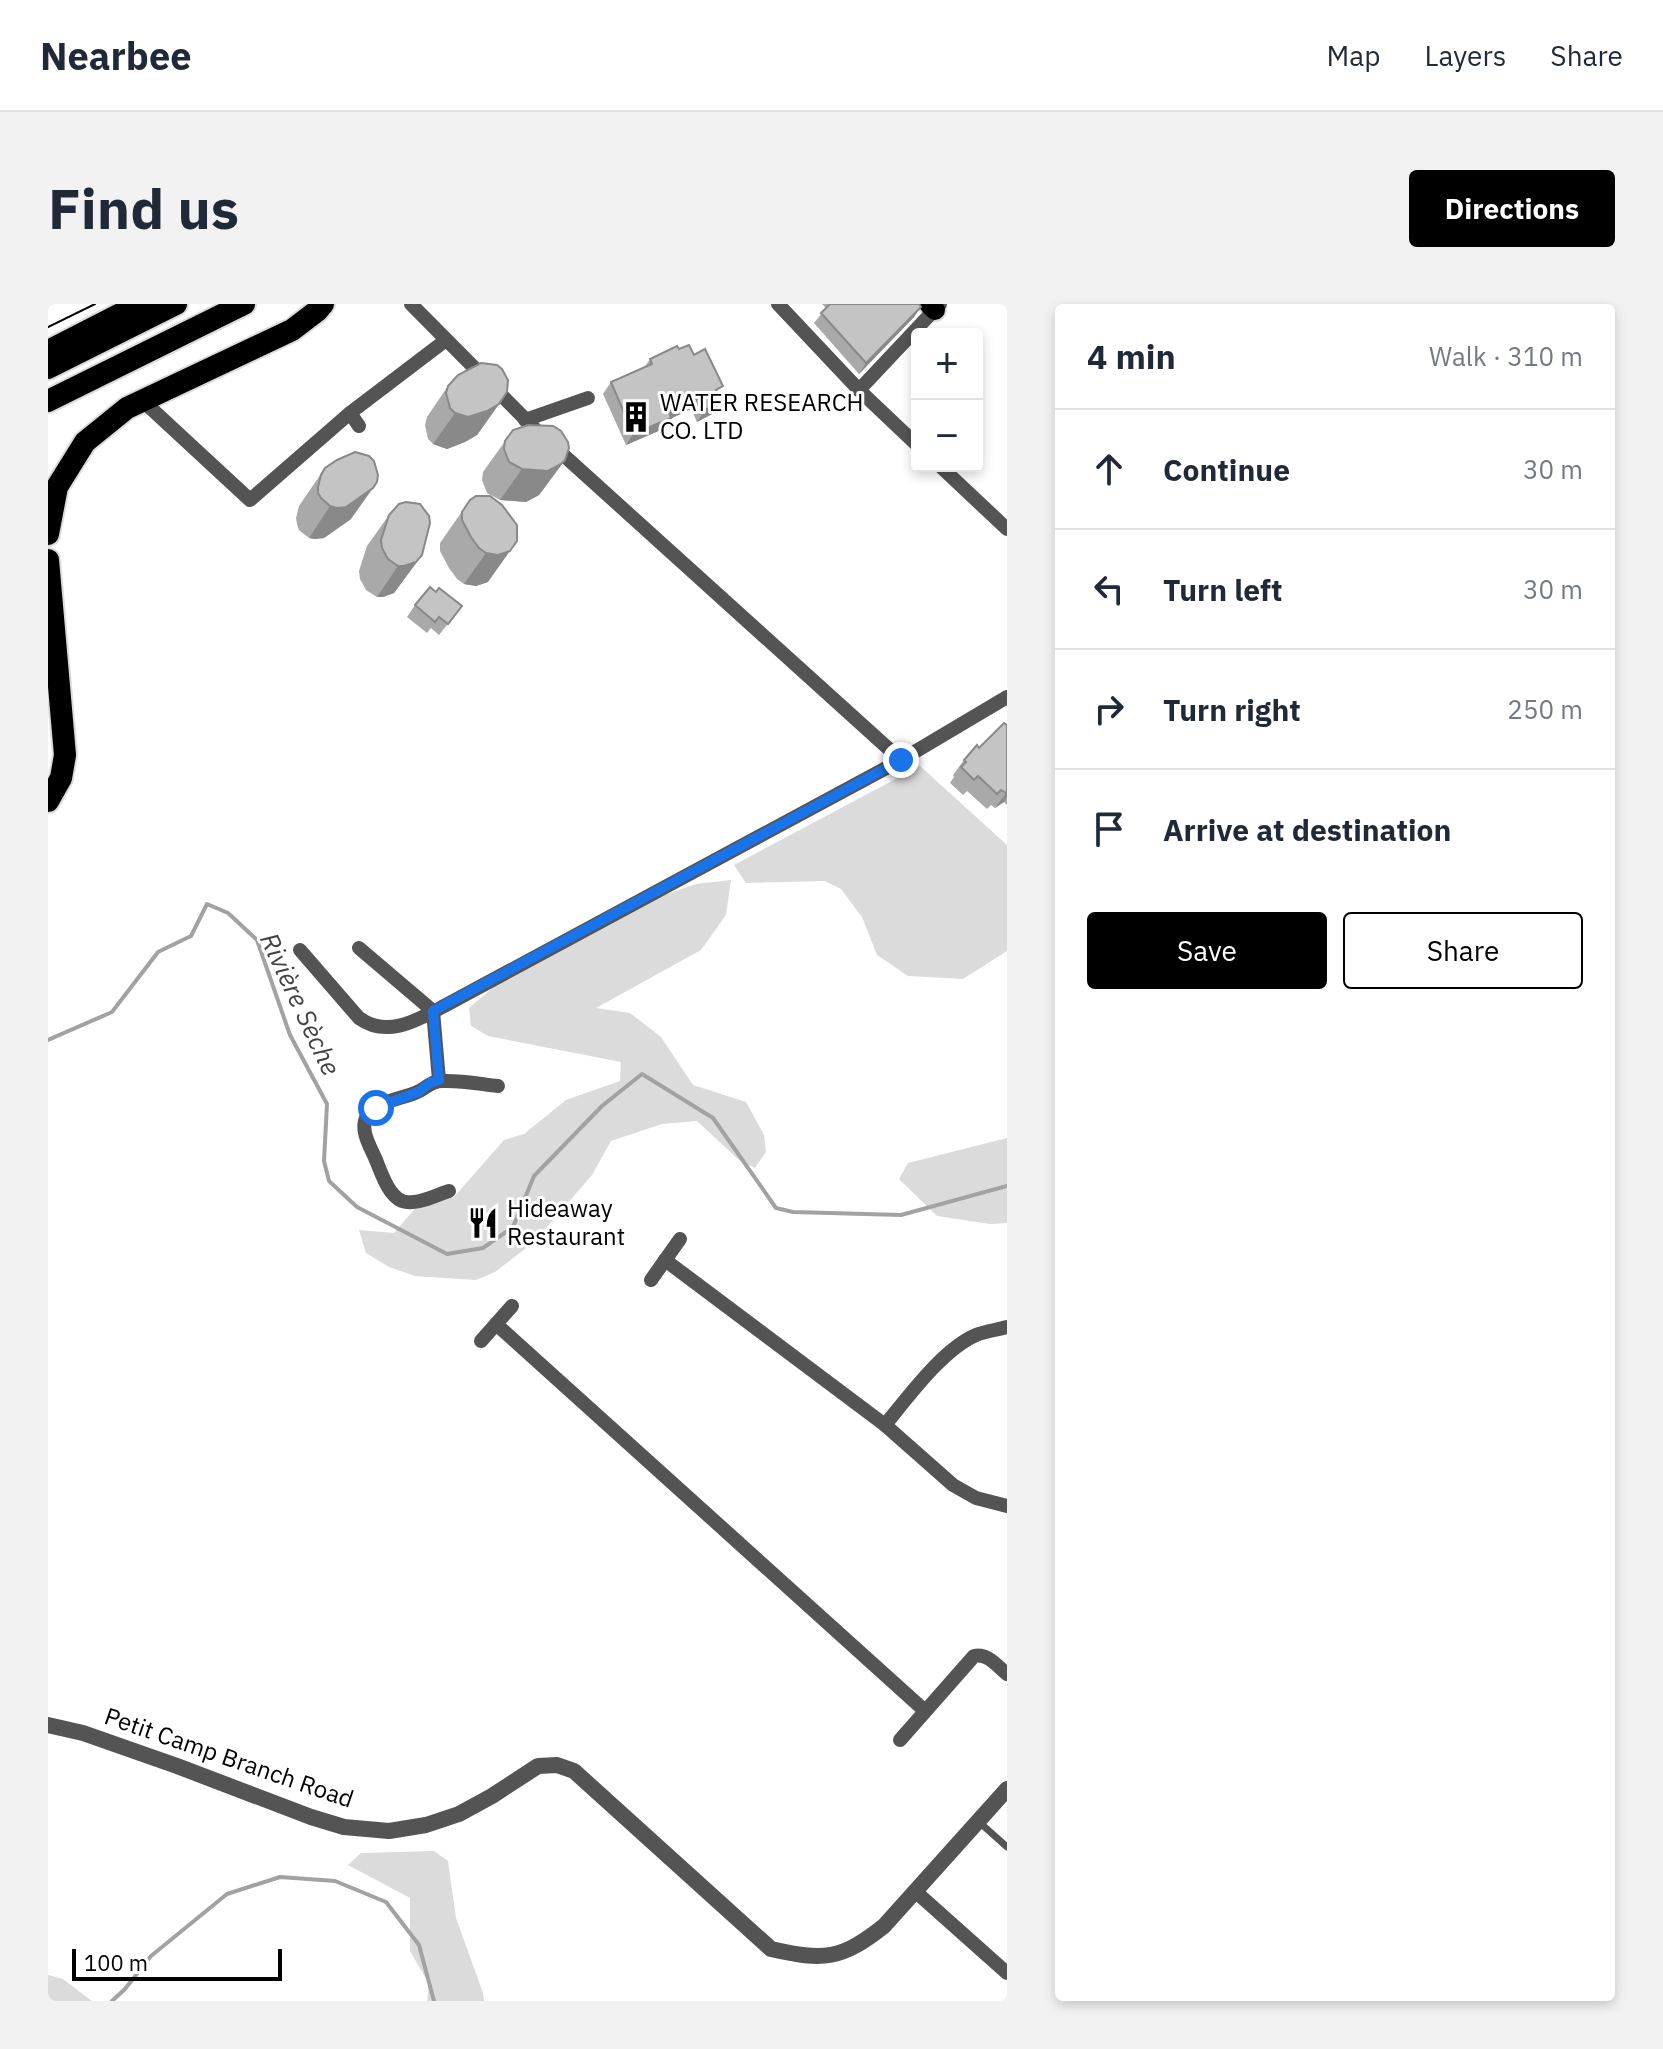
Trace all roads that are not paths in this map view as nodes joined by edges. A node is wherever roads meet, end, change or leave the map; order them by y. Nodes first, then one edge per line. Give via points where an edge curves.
1 (140, 304) edge
2 (176, 304) edge
3 (244, 304) edge
4 (323, 304) edge
5 (411, 304) edge
6 (778, 304) edge
7 (935, 306) edge
8 (446, 340) junction
9 (48, 351) edge
10 (48, 368) edge
11 (859, 390) junction
12 (588, 398) dead end
13 (48, 401) edge
14 (143, 401) junction
15 (350, 413) junction
16 (525, 420) junction
17 (359, 426) dead end
18 (911, 439) edge
19 (946, 472) edge
20 (1007, 529) edge
21 (48, 534) edge
22 (48, 560) edge
23 (1007, 697) edge
24 (901, 760) junction
25 (48, 801) edge
26 (359, 948) dead end
27 (300, 950) dead end
28 (433, 1011) junction
29 (439, 1080) junction
30 (498, 1086) dead end
31 (449, 1191) dead end
32 (680, 1239) dead end
33 (665, 1260) junction
34 (651, 1280) dead end
35 (512, 1306) dead end
36 (496, 1324) junction
37 (1007, 1327) edge
38 (481, 1341) dead end
39 (885, 1425) junction
40 (1007, 1506) edge
41 (1007, 1674) edge
42 (924, 1710) junction
43 (48, 1725) edge
44 (900, 1740) dead end
45 (1007, 1789) edge
46 (979, 1822) junction
47 (1007, 1847) edge
48 (916, 1892) junction
49 (1007, 1973) edge

1 - 9 highway
2 - 10 highway
3 - 13 highway
4 - 14 highway via 292,330
5 - 8 street
6 - 11 street
7 - 11 street
8 - 15 street
8 - 16 street
11 - 18 street
12 - 16 street
14 - 15 street via 250,500
14 - 21 highway via 85,442 57,487
15 - 17 street
16 - 24 street
19 - 20 street
22 - 25 highway via 65,755 61,778
23 - 24 street
24 - 28 street
26 - 28 street
27 - 28 street via 368,1024 391,1028
28 - 29 street
29 - 30 street
29 - 31 street via 376,1108 364,1130 398,1199 414,1202
32 - 33 street
33 - 34 street
33 - 39 street
35 - 36 street
36 - 38 street
36 - 42 street
37 - 39 street via 978,1334 955,1348
39 - 40 street via 953,1485
41 - 42 street via 989,1659 974,1656
42 - 44 street
43 - 48 street, Petit Camp Branch Road via 137,1751 311,1817 344,1827 389,1831 459,1814 538,1766 557,1765 574,1771 771,1949 796,1955 824,1958 861,1944
45 - 46 street, Petit Camp Branch Road
46 - 47 lane
46 - 48 street, Petit Camp Branch Road
48 - 49 street

